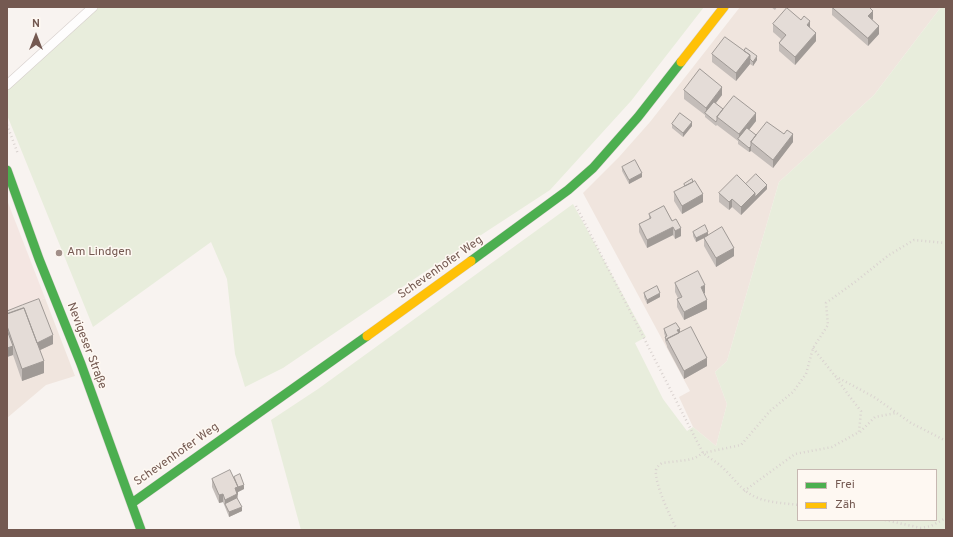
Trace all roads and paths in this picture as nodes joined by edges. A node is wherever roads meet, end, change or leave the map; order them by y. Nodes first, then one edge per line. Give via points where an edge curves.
1 (93, 7) edge
2 (724, 7) edge
3 (7, 86) edge
4 (7, 170) edge
5 (568, 190) junction
6 (946, 243) edge
7 (812, 348) junction
8 (835, 376) junction
9 (897, 413) junction
10 (859, 432) junction
11 (946, 441) edge
12 (703, 453) junction
13 (744, 490) junction
14 (132, 503) junction
15 (797, 505) edge
16 (946, 518) edge
17 (890, 521) edge
18 (141, 530) edge
19 (677, 530) edge

1 - 3 lane
2 - 5 street, Schevenhofer Weg via 638,117 593,168
4 - 14 street, Nevigeser Straße
5 - 12 path
5 - 14 street, Schevenhofer Weg
6 - 7 path via 914,240 889,255 826,303 828,325
7 - 8 path
7 - 12 path via 806,374 793,392 770,410 741,445
8 - 9 path
8 - 10 path via 861,410
9 - 10 path via 875,417
9 - 11 path
10 - 13 path via 832,447 796,454
12 - 13 path via 722,466
12 - 19 path via 687,460 662,462 656,469 666,507
13 - 15 path via 759,499
14 - 18 street, Nevigeser Straße
16 - 17 path via 921,528

